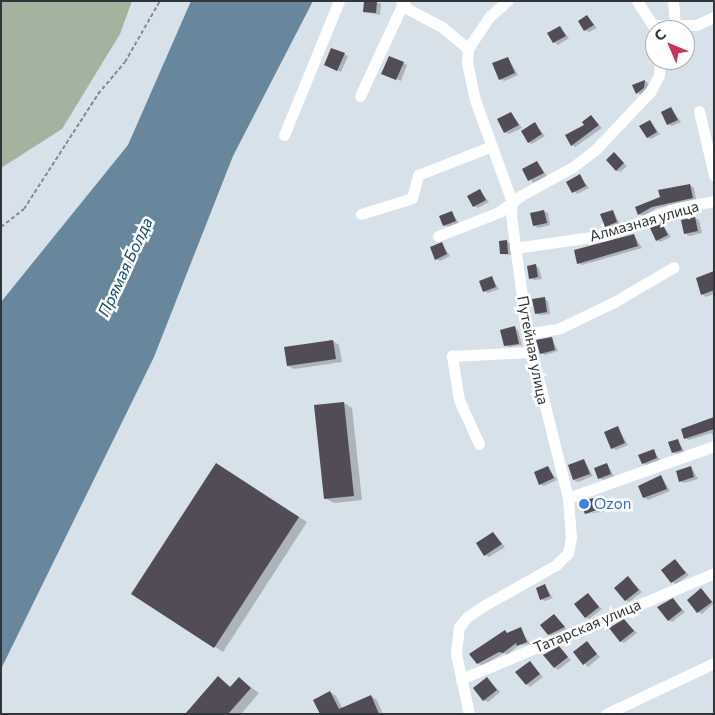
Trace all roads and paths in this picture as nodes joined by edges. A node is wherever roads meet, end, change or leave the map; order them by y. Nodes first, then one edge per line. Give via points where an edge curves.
1 (160, 1) edge
2 (340, 1) edge
3 (637, 1) edge
4 (673, 1) edge
5 (403, 2) edge
6 (503, 3) edge
7 (714, 17) edge
8 (650, 20) edge
9 (675, 20) edge
10 (695, 25) edge
11 (468, 49) junction
12 (659, 70) edge
13 (360, 96) dead end
14 (699, 110) dead end
15 (284, 135) dead end
16 (492, 146) junction
17 (714, 175) edge
18 (714, 201) edge
19 (512, 202) junction
20 (362, 214) dead end
21 (1, 227) edge
22 (438, 236) dead end
23 (515, 248) junction
24 (674, 267) dead end
25 (527, 334) junction
26 (531, 352) junction
27 (479, 444) dead end
28 (714, 446) edge
29 (568, 498) junction
30 (714, 573) edge
31 (714, 663) edge
32 (461, 679) junction
33 (469, 714) edge
34 (606, 714) edge

1 - 21 path via 125,62 98,94 24,209
2 - 15 street
3 - 8 street
4 - 9 street
5 - 11 street via 442,27
5 - 13 street
6 - 11 street
7 - 10 street
11 - 16 street, Путейная улица via 467,63 475,100
12 - 19 street via 650,92 615,132 573,167
14 - 17 street
16 - 19 street, Путейная улица
16 - 20 street via 418,175 412,198
18 - 23 street, Алмазная улица via 674,209 606,235
19 - 22 street via 499,212
19 - 23 street, Путейная улица
23 - 25 street, Путейная улица
24 - 25 street via 614,302 560,328
25 - 26 street, Путейная улица
26 - 27 street via 452,356 460,400
26 - 29 street, Путейная улица
28 - 29 street
29 - 32 street, Путейная улица via 571,538 568,553 556,565 467,617 460,627 456,654
30 - 32 street, Татарская улица
31 - 34 street
32 - 33 street

